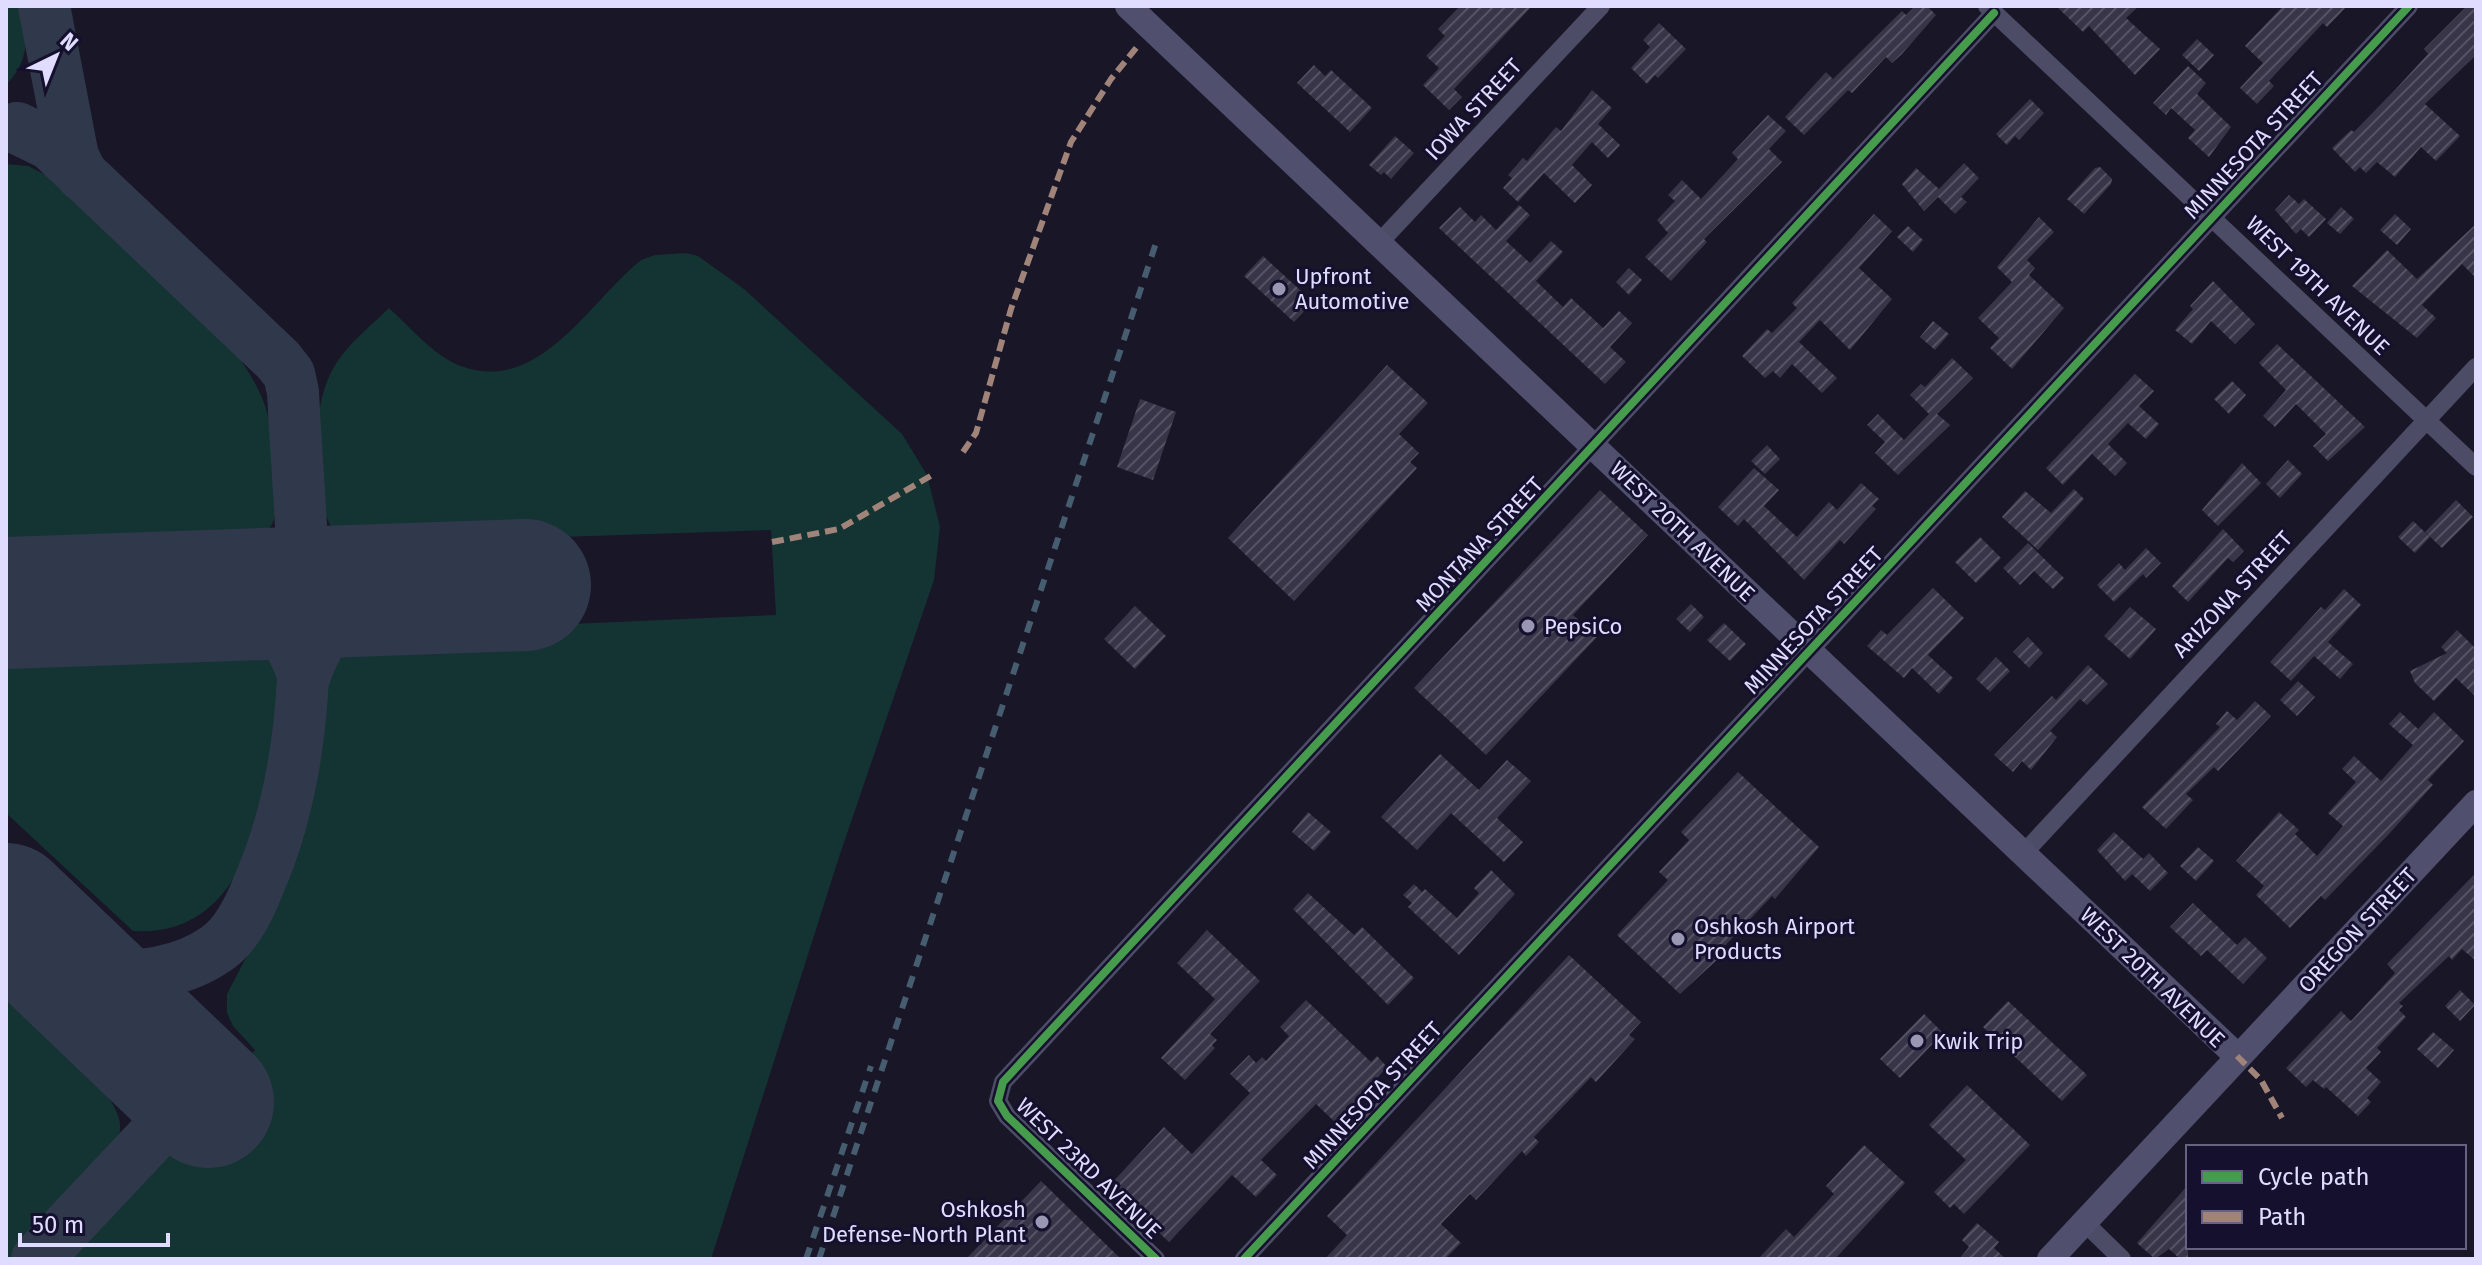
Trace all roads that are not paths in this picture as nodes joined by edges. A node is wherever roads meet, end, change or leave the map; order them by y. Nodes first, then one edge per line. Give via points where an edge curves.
1 (1128, 6) edge
2 (1601, 6) edge
3 (2409, 6) edge
4 (1990, 10) edge
5 (2211, 216) junction
6 (1378, 244) junction
7 (2476, 367) edge
8 (2426, 421) junction
9 (1595, 447) junction
10 (2476, 467) edge
11 (1809, 650) junction
12 (2476, 803) edge
13 (2023, 854) junction
14 (2237, 1056) junction
15 (998, 1101) joint
16 (2084, 1222) junction
17 (1156, 1259) edge
18 (1244, 1259) edge
19 (2050, 1259) edge
20 (2122, 1259) edge

1 - 6 main road, WEST 20TH AVENUE
2 - 6 street, IOWA STREET
3 - 5 street, MINNESOTA STREET
4 - 5 street, WEST 19TH AVENUE
4 - 9 street, MONTANA STREET
5 - 8 street, WEST 19TH AVENUE
5 - 11 street, MINNESOTA STREET
6 - 9 main road, WEST 20TH AVENUE
7 - 8 street, ARIZONA STREET
8 - 10 street, WEST 19TH AVENUE
8 - 13 street, ARIZONA STREET
9 - 11 main road, WEST 20TH AVENUE
9 - 15 street, MONTANA STREET via 1013,1071 999,1088
11 - 13 main road, WEST 20TH AVENUE
11 - 18 street, MINNESOTA STREET
12 - 14 main road, OREGON STREET
13 - 14 main road, WEST 20TH AVENUE
14 - 16 main road, OREGON STREET
15 - 17 street, WEST 23RD AVENUE via 1007,1116
16 - 19 main road, OREGON STREET
16 - 20 street

